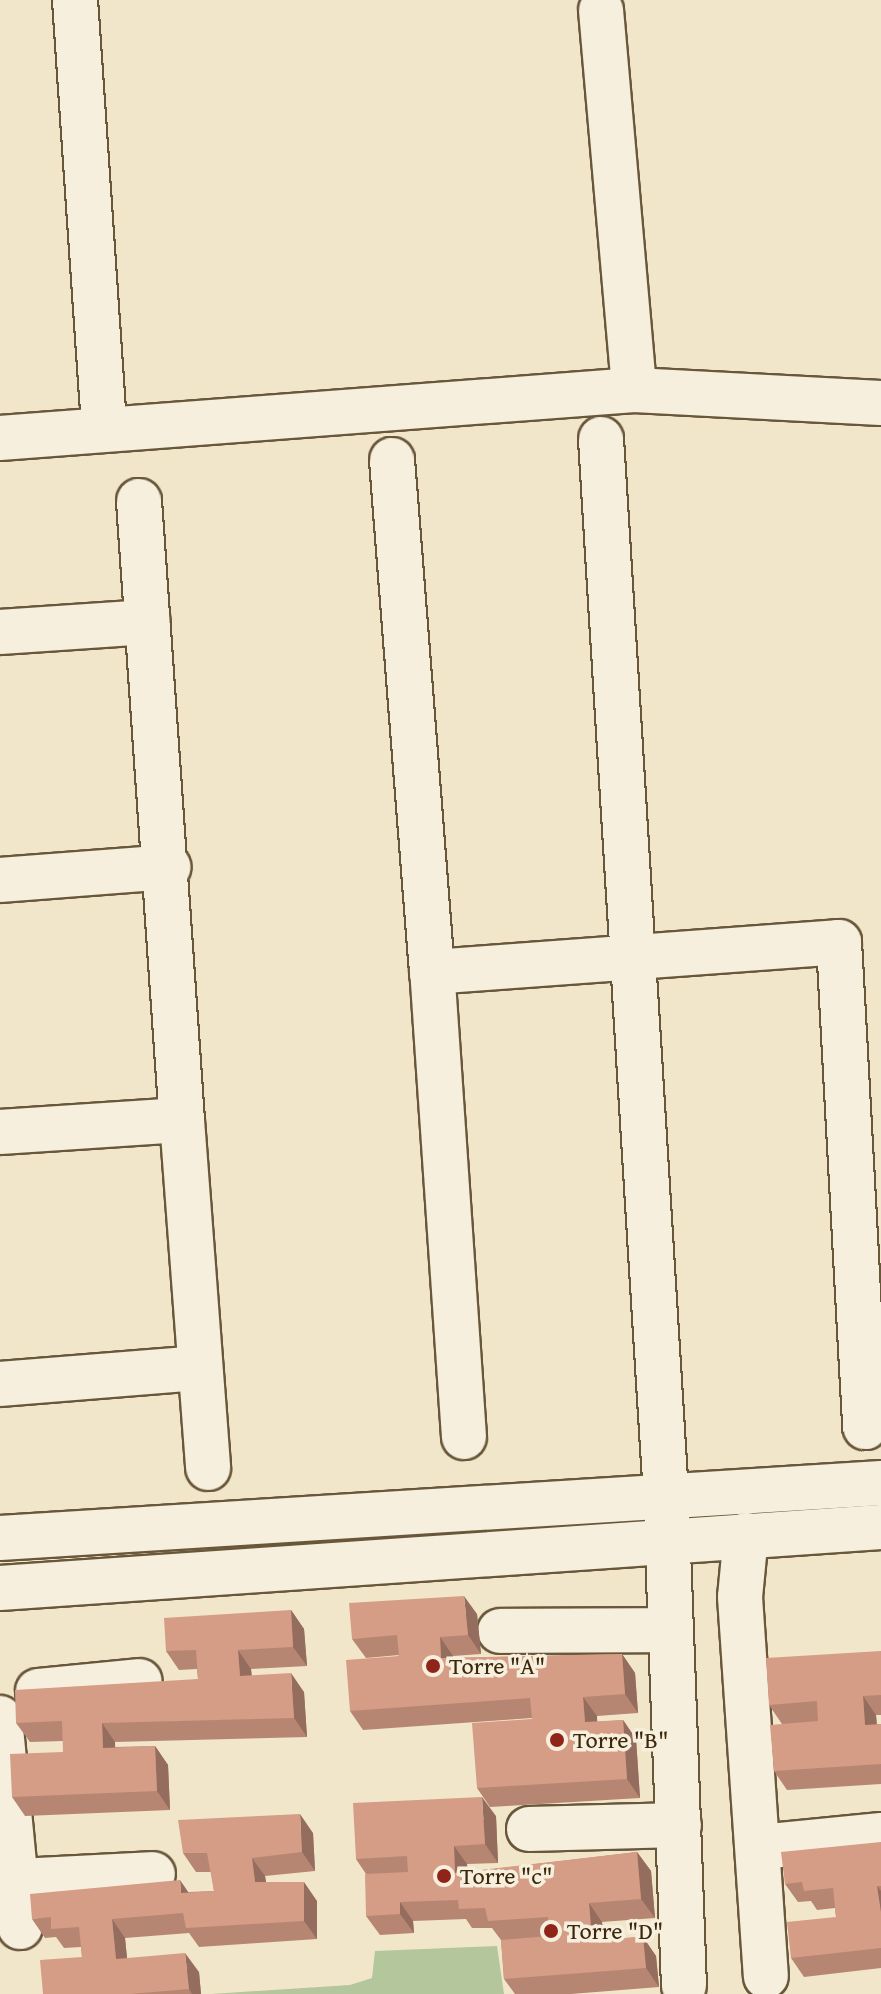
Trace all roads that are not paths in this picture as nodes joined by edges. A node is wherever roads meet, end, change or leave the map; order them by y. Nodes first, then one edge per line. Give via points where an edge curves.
1 (75, 0) edge
2 (601, 10) dead end
3 (634, 390) junction
4 (881, 403) edge
5 (104, 426) junction
6 (0, 438) edge
7 (601, 439) dead end
8 (392, 460) dead end
9 (139, 501) dead end
10 (148, 622) junction
11 (0, 632) edge
12 (169, 867) junction
13 (0, 880) edge
14 (631, 955) junction
15 (432, 972) junction
16 (182, 1120) junction
17 (0, 1132) edge
18 (197, 1368) junction
19 (0, 1384) edge
20 (865, 1427) dead end
21 (464, 1437) dead end
22 (208, 1468) dead end
23 (881, 1483) edge
24 (666, 1496) junction
25 (881, 1527) edge
26 (746, 1535) junction
27 (0, 1538) edge
28 (667, 1541) junction
29 (0, 1588) edge
30 (671, 1630) junction
31 (500, 1631) dead end
32 (793, 1661) edge
33 (749, 1666) junction
34 (140, 1681) edge
35 (0, 1694) edge
36 (0, 1718) edge
37 (679, 1825) junction
38 (529, 1829) dead end
39 (881, 1835) edge
40 (760, 1847) junction
41 (153, 1874) dead end
42 (16, 1881) junction
43 (20, 1927) dead end
44 (766, 1976) dead end
45 (684, 1986) dead end

1 - 5 street
2 - 3 street
3 - 4 street
3 - 5 street
5 - 6 street
7 - 14 street
8 - 15 street
9 - 10 street
10 - 11 street
10 - 12 street
12 - 13 street
12 - 16 street
14 - 15 street
14 - 20 street via 839,942
14 - 24 street
15 - 21 street
16 - 17 street
16 - 18 street
18 - 19 street
18 - 22 street
23 - 24 street
24 - 27 street
24 - 28 street
25 - 26 street
26 - 28 street
26 - 33 street via 740,1597
28 - 29 street
28 - 30 street
30 - 31 street
30 - 37 street
32 - 33 street
33 - 40 street
34 - 35 street
36 - 42 street
37 - 38 street
37 - 45 street
39 - 40 street
40 - 44 street
41 - 42 street
42 - 43 street

